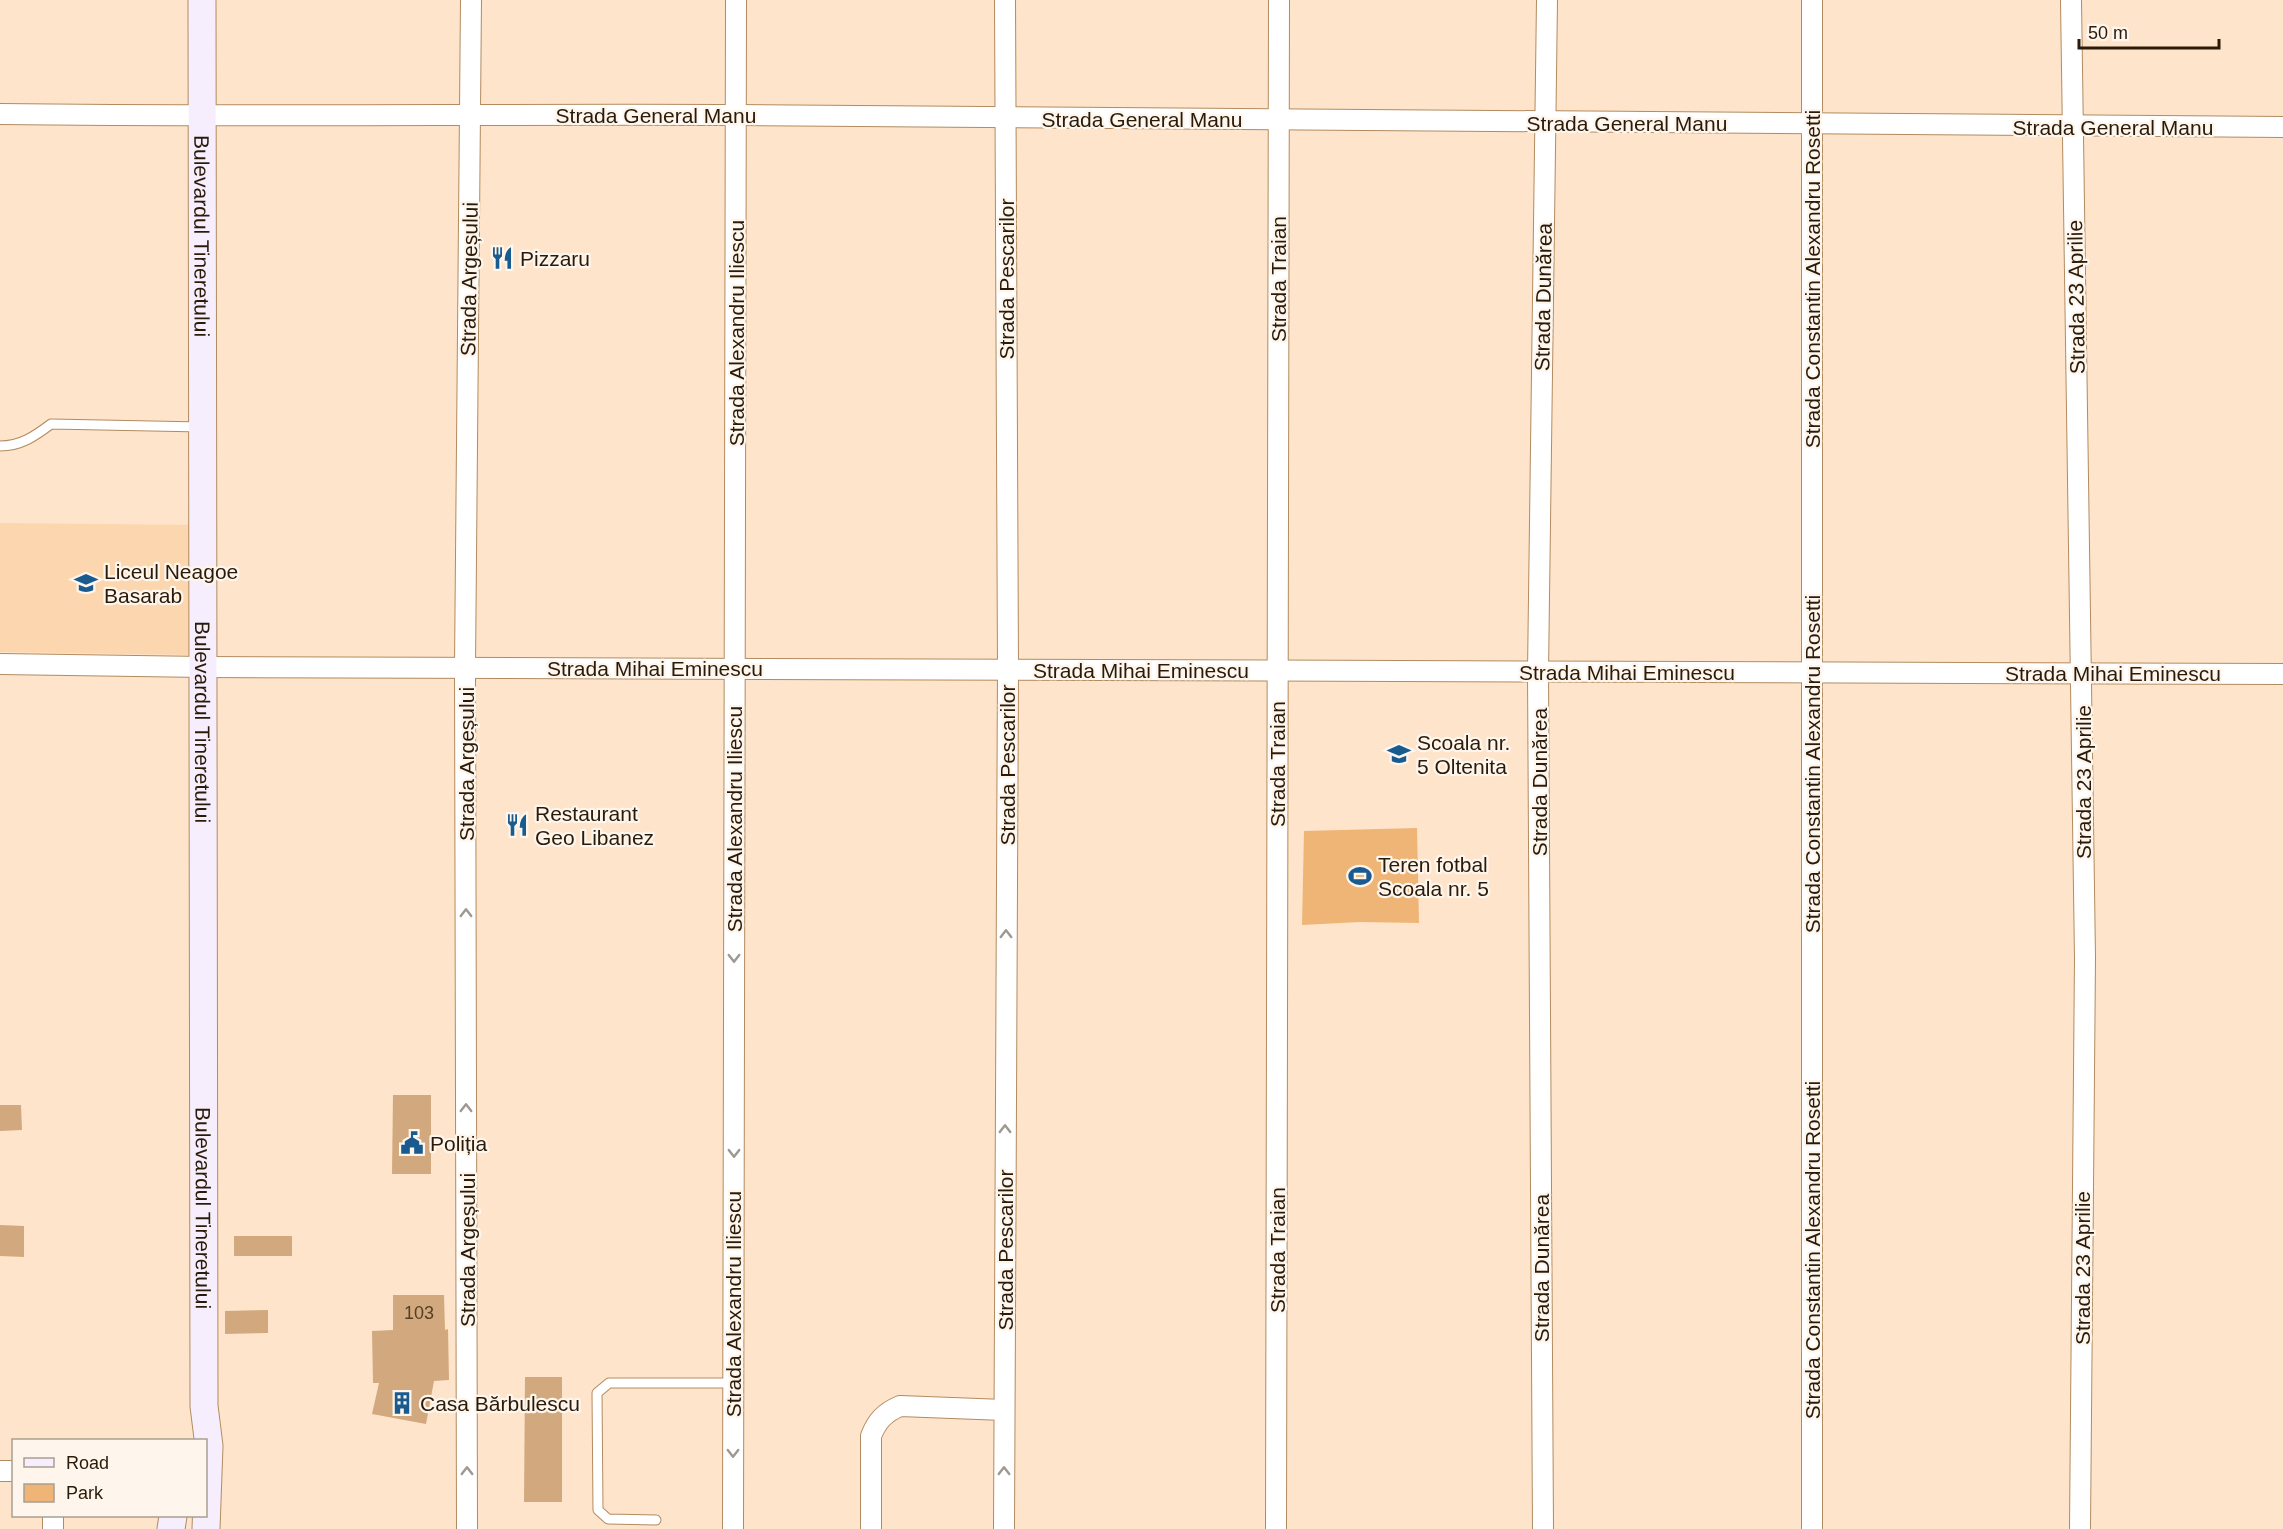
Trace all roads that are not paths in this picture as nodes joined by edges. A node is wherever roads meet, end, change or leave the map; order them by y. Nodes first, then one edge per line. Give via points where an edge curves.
1 (202, 0) edge
2 (471, 0) edge
3 (736, 0) edge
4 (1005, 0) edge
5 (1279, 0) edge
6 (1547, 0) edge
7 (1812, 0) edge
8 (2072, 0) edge
9 (0, 114) edge
10 (470, 115) junction
11 (737, 115) junction
12 (203, 116) junction
13 (1006, 118) junction
14 (1279, 120) junction
15 (1546, 122) junction
16 (1812, 125) junction
17 (2073, 127) junction
18 (2283, 127) edge
19 (204, 427) junction
20 (0, 446) edge
21 (0, 664) edge
22 (204, 667) junction
23 (465, 668) junction
24 (735, 669) junction
25 (1008, 669) junction
26 (1278, 670) junction
27 (1538, 672) junction
28 (1811, 672) junction
29 (2082, 673) junction
30 (2283, 674) edge
31 (732, 1383) junction
32 (204, 1406) junction
33 (1004, 1410) junction
34 (188, 1439) edge
35 (207, 1501) edge
36 (656, 1520) dead end
37 (467, 1529) edge
38 (733, 1529) edge
39 (871, 1529) edge
40 (1004, 1529) edge
41 (1276, 1529) edge
42 (1543, 1529) edge
43 (1812, 1529) edge
44 (2080, 1529) edge

1 - 12 main road, Bulevardul Tineretului
2 - 10 street, Strada Argeșului
3 - 11 street, Strada Alexandru Iliescu
4 - 13 street, Strada Pescarilor
5 - 14 street, Strada Traian
6 - 15 street, Strada Dunărea
7 - 16 street, Strada Constantin Alexandru Rosetti
8 - 17 street, Strada 23 Aprilie
9 - 12 street, Strada General Manu
10 - 11 street, Strada General Manu
10 - 12 street, Strada General Manu
10 - 23 street, Strada Argeșului
11 - 13 street, Strada General Manu
11 - 24 street, Strada Alexandru Iliescu
12 - 19 main road, Bulevardul Tineretului
13 - 14 street, Strada General Manu
13 - 25 street, Strada Pescarilor
14 - 15 street, Strada General Manu
14 - 26 street, Strada Traian
15 - 16 street, Strada General Manu
15 - 27 street, Strada Dunărea
16 - 17 street, Strada General Manu
16 - 28 street, Strada Constantin Alexandru Rosetti
17 - 18 street, Strada General Manu
17 - 29 street, Strada 23 Aprilie
19 - 20 lane via 51,424 32,438
19 - 22 main road, Bulevardul Tineretului
21 - 22 street, Strada Mihai Eminescu
22 - 23 street, Strada Mihai Eminescu
22 - 32 main road, Bulevardul Tineretului
23 - 24 street, Strada Mihai Eminescu
37 -> 23 street, Strada Argeșului
24 - 25 street, Strada Mihai Eminescu
24 -> 31 street, Strada Alexandru Iliescu
25 - 26 street, Strada Mihai Eminescu
33 -> 25 street, Strada Pescarilor
26 - 27 street, Strada Mihai Eminescu
26 - 41 street, Strada Traian
27 - 28 street, Strada Mihai Eminescu
27 - 42 street, Strada Dunărea
28 - 29 street, Strada Mihai Eminescu
28 - 43 street, Strada Constantin Alexandru Rosetti
29 - 30 street, Strada Mihai Eminescu
29 - 44 street, Strada 23 Aprilie via 2085,958
31 - 36 lane via 609,1383 597,1393 598,1510 608,1519
31 -> 38 street, Strada Alexandru Iliescu
32 - 34 main road, Bulevardul Tineretului
32 - 35 main road, Bulevardul Tineretului via 209,1446
33 - 39 street via 900,1406 887,1412 876,1423 871,1436
40 -> 33 street, Strada Pescarilor

